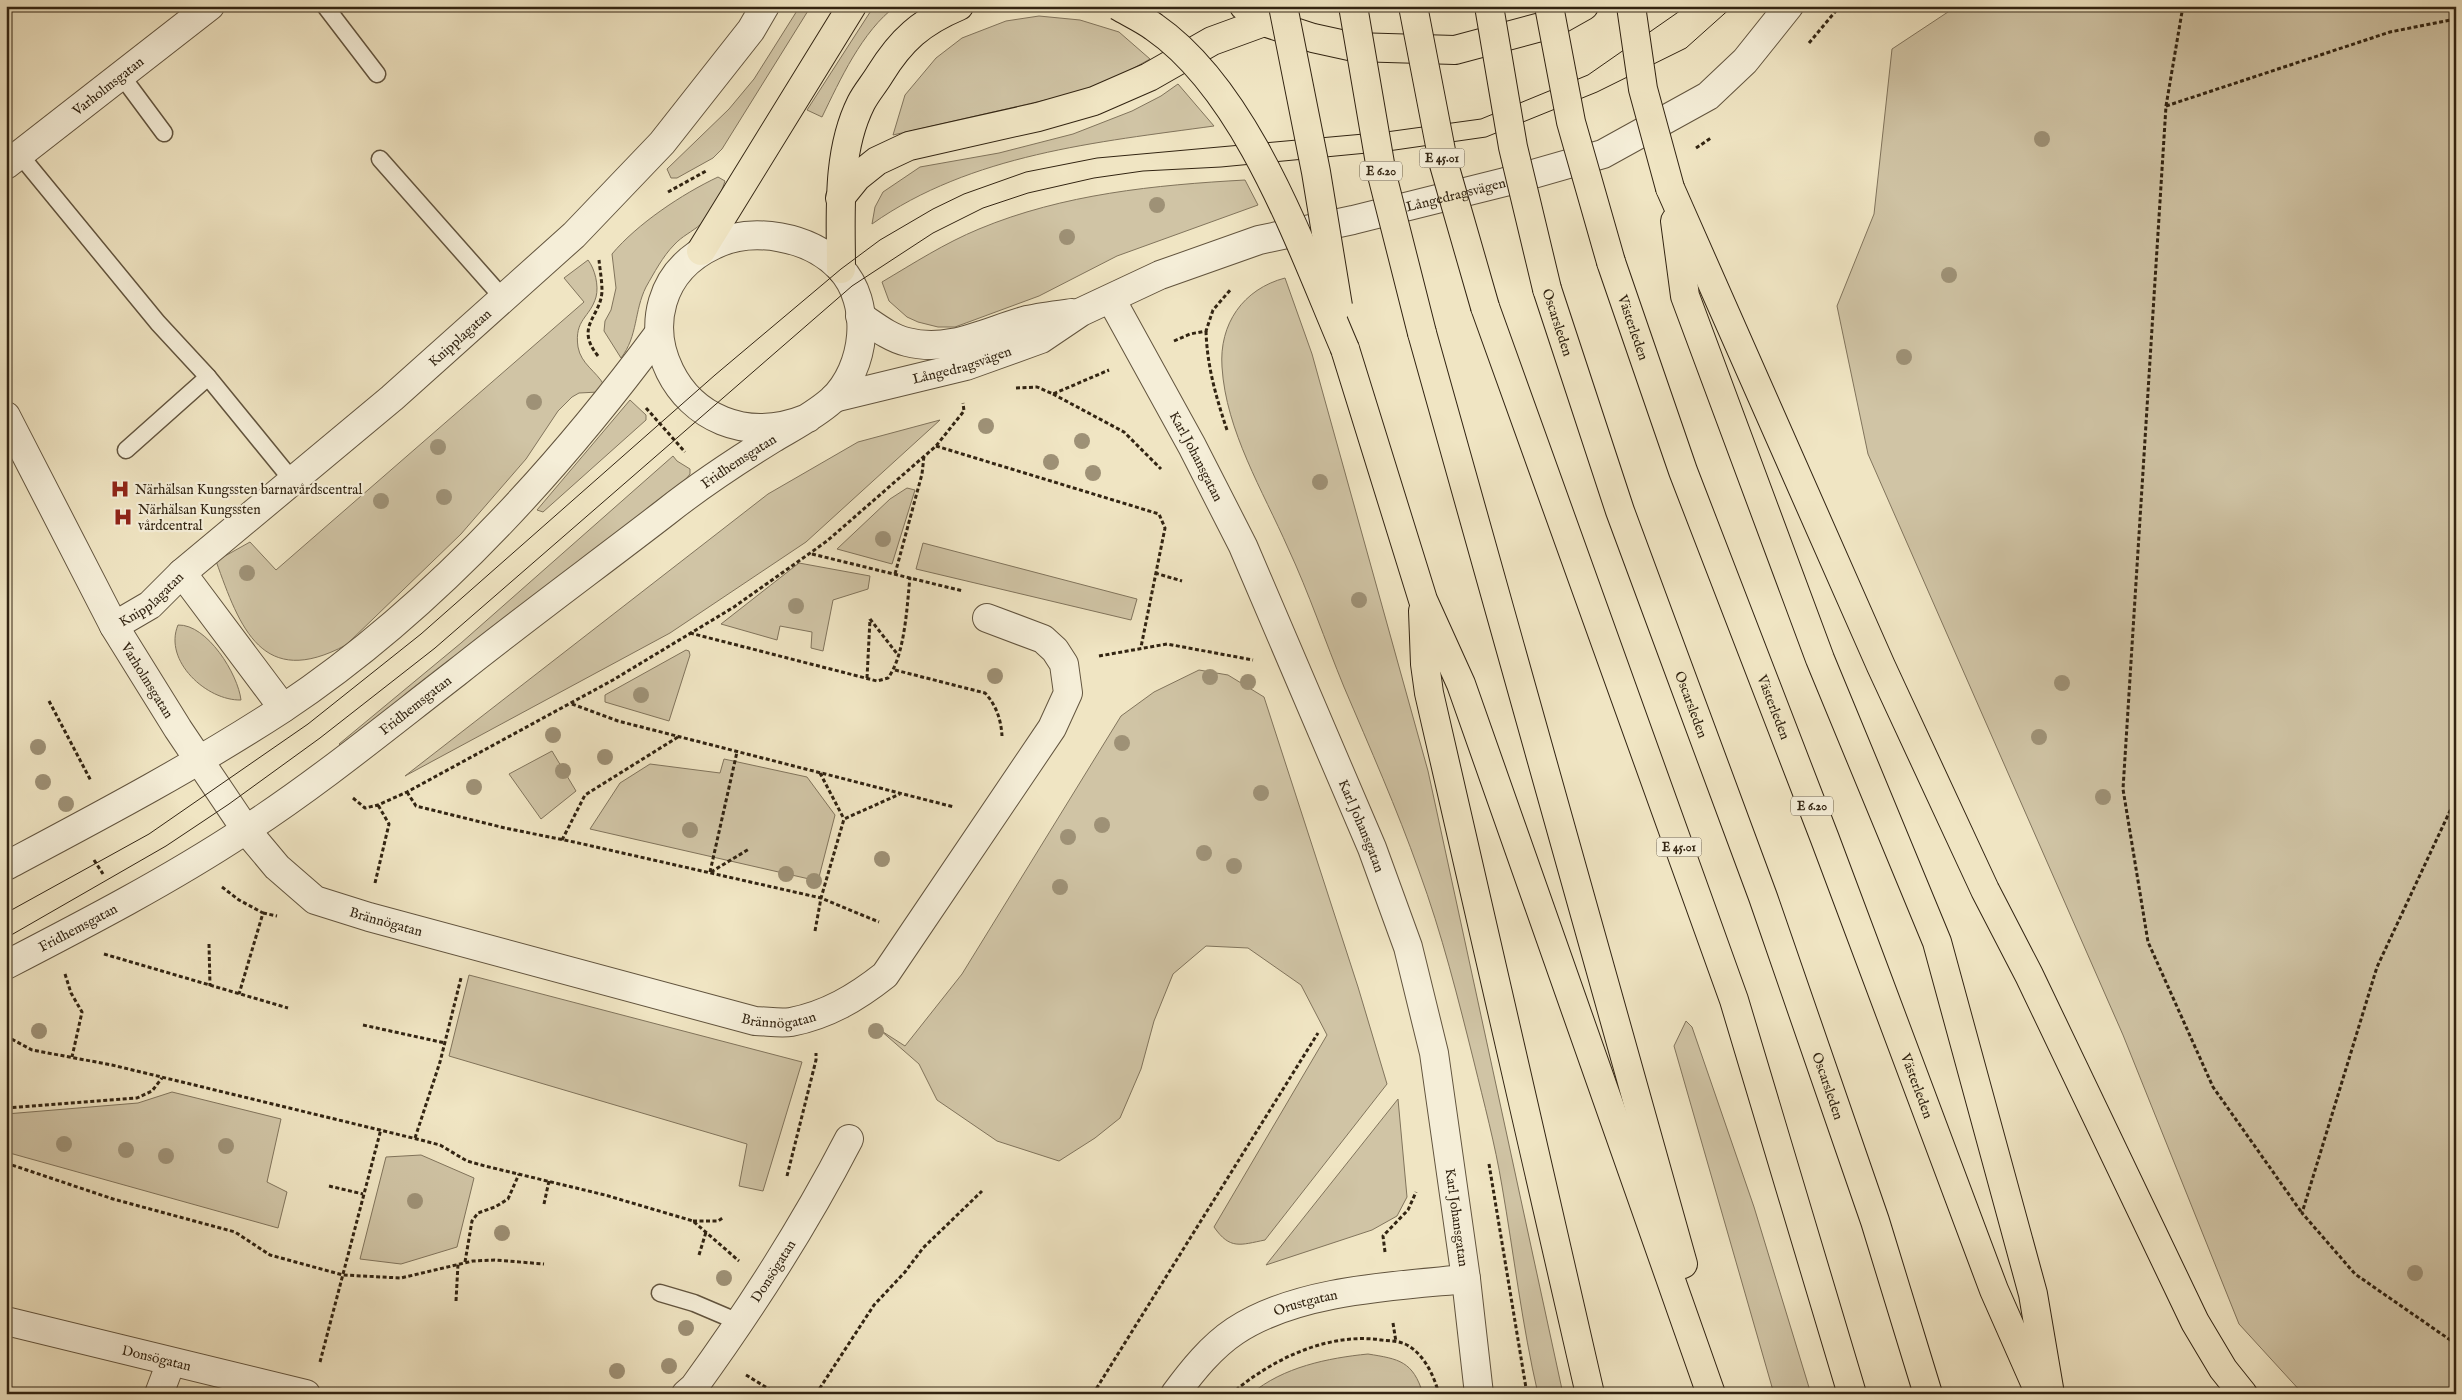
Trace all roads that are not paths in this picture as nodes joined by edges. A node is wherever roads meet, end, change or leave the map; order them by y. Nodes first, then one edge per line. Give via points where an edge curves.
1 (210, 6) edge
2 (325, 6) edge
3 (765, 6) edge
4 (852, 6) edge
5 (958, 6) edge
6 (1118, 6) edge
7 (1353, 6) edge
8 (1413, 6) edge
9 (1489, 6) edge
10 (1549, 6) edge
11 (1584, 6) edge
12 (1631, 6) edge
13 (1789, 6) edge
14 (1264, 11) edge
15 (377, 74) dead end
16 (121, 75) junction
17 (164, 133) dead end
18 (380, 159) dead end
19 (13, 160) edge
20 (1670, 188) junction
21 (840, 198) junction
22 (701, 252) junction
23 (841, 268) junction
24 (503, 298) junction
25 (1111, 299) junction
26 (1081, 312) junction
27 (860, 316) junction
28 (660, 333) junction
29 (1345, 349) junction
30 (208, 377) junction
31 (834, 398) junction
32 (6, 416) edge
33 (808, 418) junction
34 (126, 450) dead end
35 (292, 480) junction
36 (182, 573) junction
37 (1423, 600) junction
38 (987, 618) road end
39 (114, 626) junction
40 (283, 708) junction
41 (198, 760) junction
42 (246, 830) junction
43 (6, 866) edge
44 (6, 966) edge
45 (849, 1139) dead end
46 (1466, 1279) junction
47 (660, 1293) dead end
48 (6, 1321) edge
49 (741, 1323) junction
50 (171, 1362) junction
51 (159, 1394) edge
52 (306, 1394) edge
53 (686, 1394) edge
54 (1175, 1394) edge
55 (1479, 1394) edge
56 (1590, 1394) edge
57 (1711, 1394) edge
58 (1719, 1394) edge
59 (1852, 1394) edge
60 (1928, 1394) edge
61 (2040, 1394) edge
62 (2050, 1394) edge
63 (2243, 1394) edge

1 - 16 street, Varholmsgatan
2 - 15 lane
3 - 24 street, Knipplagatan via 751,30 662,143 574,235
4 - 22 highway
5 - 21 highway via 936,16 899,45 861,104 849,140
6 - 29 highway, bridge via 1154,27 1191,59 1217,90 1278,191
7 - 58 highway, E 6.20, bridge via 1382,175 1422,333
8 - 59 highway, E 45.01, bridge via 1443,161 1485,307 1734,1000
9 - 60 highway, Oscarsleden, bridge via 1513,147 1546,289 1620,511 1763,897 1869,1203
10 - 61 highway, Västerleden / E 6.20, bridge via 1571,122 1611,262 1683,471 1994,1290
11 - 14 highway via 1552,24 1455,50 1354,47 1312,38
12 - 20 highway, bridge via 1644,89
13 - 25 street, Långedragsvägen via 1745,62 1708,96 1602,154 1505,182 1259,240 1160,275
14 - 21 highway via 1149,76 1094,100 1038,117 910,146 877,161 857,177
14 - 29 highway, bridge via 1316,172
16 - 17 lane
16 - 19 street, Varholmsgatan
18 - 24 lane
19 - 30 lane
20 - 62 highway via 1685,296 1820,659 1937,942 2033,1294
20 - 63 highway via 1881,666 1985,890 2196,1322 2223,1369
21 - 23 highway
22 - 23 street, Fridhemsgatan via 736,237 777,236 824,256
22 - 28 street, Fridhemsgatan via 672,280 660,316
23 - 27 street, Fridhemsgatan via 852,286
24 - 35 street, Knipplagatan via 392,398
25 - 26 street, Långedragsvägen
25 - 46 street, Karl Johansgatan via 1243,546 1372,848 1408,947 1434,1053
26 - 27 street, Långedragsvägen via 1027,320 957,344 939,345 906,342 890,336
26 - 31 street, Långedragsvägen via 1040,339 966,366
27 - 31 street, Fridhemsgatan via 861,339 855,364
28 - 33 street, Fridhemsgatan via 675,380 688,398 717,419 743,427 765,429
28 - 40 street via 583,430 496,527 365,648
29 - 37 highway
30 - 34 lane
30 - 35 lane
31 - 33 street, Fridhemsgatan
32 - 39 street, Varholmsgatan
33 - 42 street, Fridhemsgatan via 708,479 378,733
35 - 36 street, Knipplagatan
36 - 39 street, Knipplagatan via 150,605
36 - 40 street
37 - 56 highway via 1429,693
37 - 57 highway via 1461,684
38 - 42 street, Brännögatan via 1042,638 1055,650 1064,664 1068,693 1052,728 884,975 838,1008 789,1022 755,1021 369,917 315,900 277,866
39 - 41 street, Varholmsgatan
40 - 41 street
41 - 42 street, Varholmsgatan
41 - 43 street
42 - 44 street, Fridhemsgatan via 193,863
45 - 49 street, Donsögatan via 798,1233
46 - 54 street, Orustgatan via 1340,1294 1276,1310 1235,1331 1197,1364
46 - 55 street, Karl Johansgatan
47 - 49 lane
48 - 50 street, Donsögatan
49 - 53 street, Donsögatan
50 - 51 street
50 - 52 street, Donsögatan

